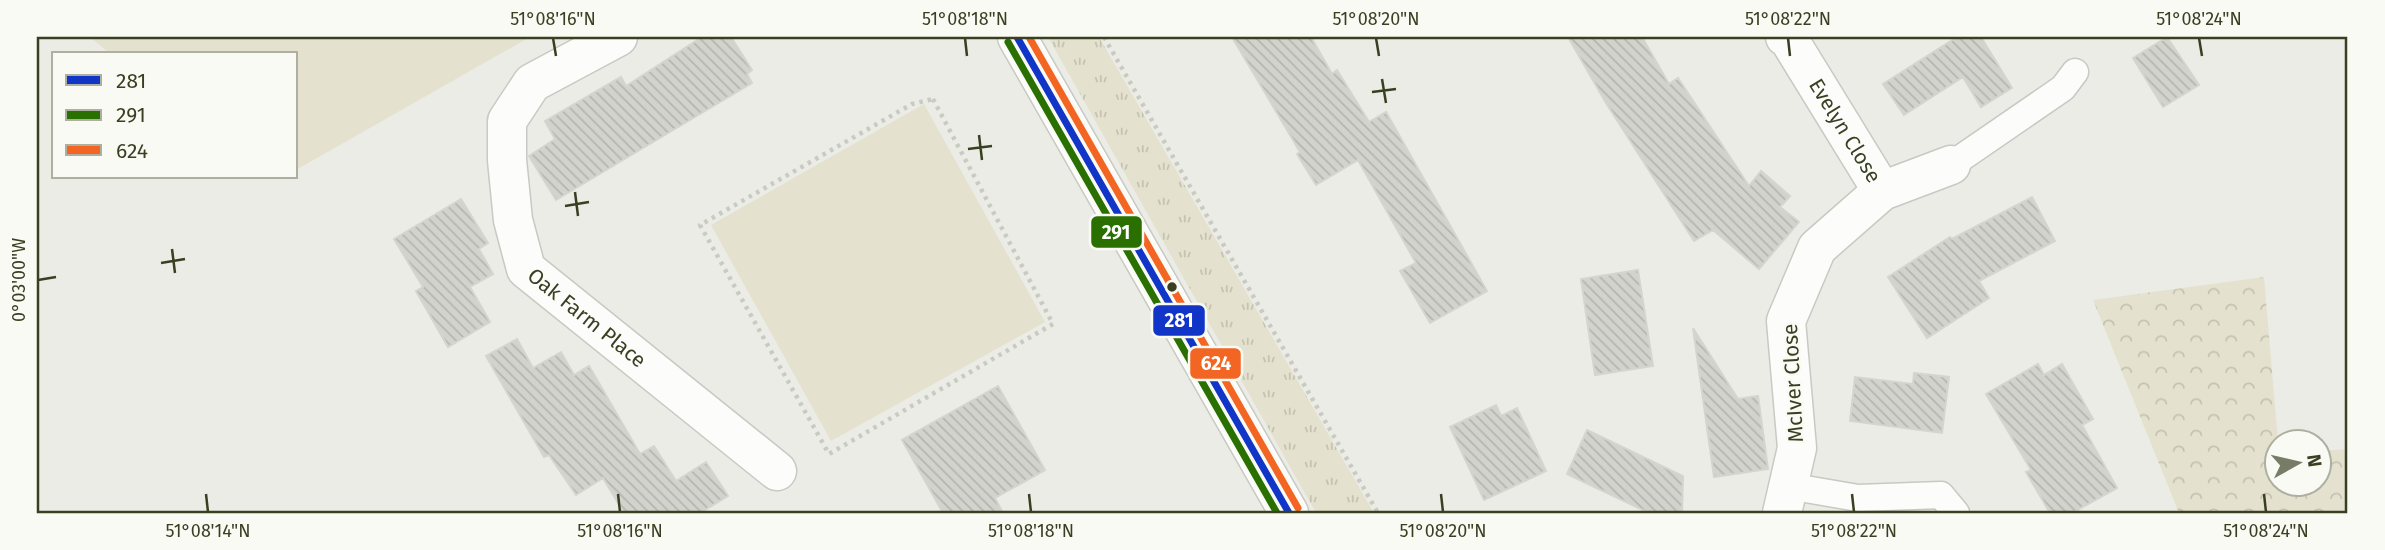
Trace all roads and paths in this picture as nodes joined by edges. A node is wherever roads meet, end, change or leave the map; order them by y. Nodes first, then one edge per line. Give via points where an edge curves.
1 (618, 37) edge
2 (1017, 37) edge
3 (1104, 37) edge
4 (1785, 37) edge
5 (2075, 72) dead end
6 (912, 104) joint
7 (1951, 165) joint
8 (1882, 191) junction
9 (777, 471) dead end
10 (1785, 500) edge
11 (1289, 513) edge
12 (1378, 513) edge
13 (1956, 513) edge

1 - 9 street, Oak Farm Place via 532,83 508,121 513,220 526,269
2 - 11 street
3 - 12 path
4 - 8 street, Evelyn Close
5 - 7 lane via 2063,88
6 - 6 path via 933,99 1053,324 829,454 700,225
7 - 8 street, McIver Close
8 - 10 street, McIver Close via 1817,248 1786,321 1797,448
10 - 13 lane via 1941,495

